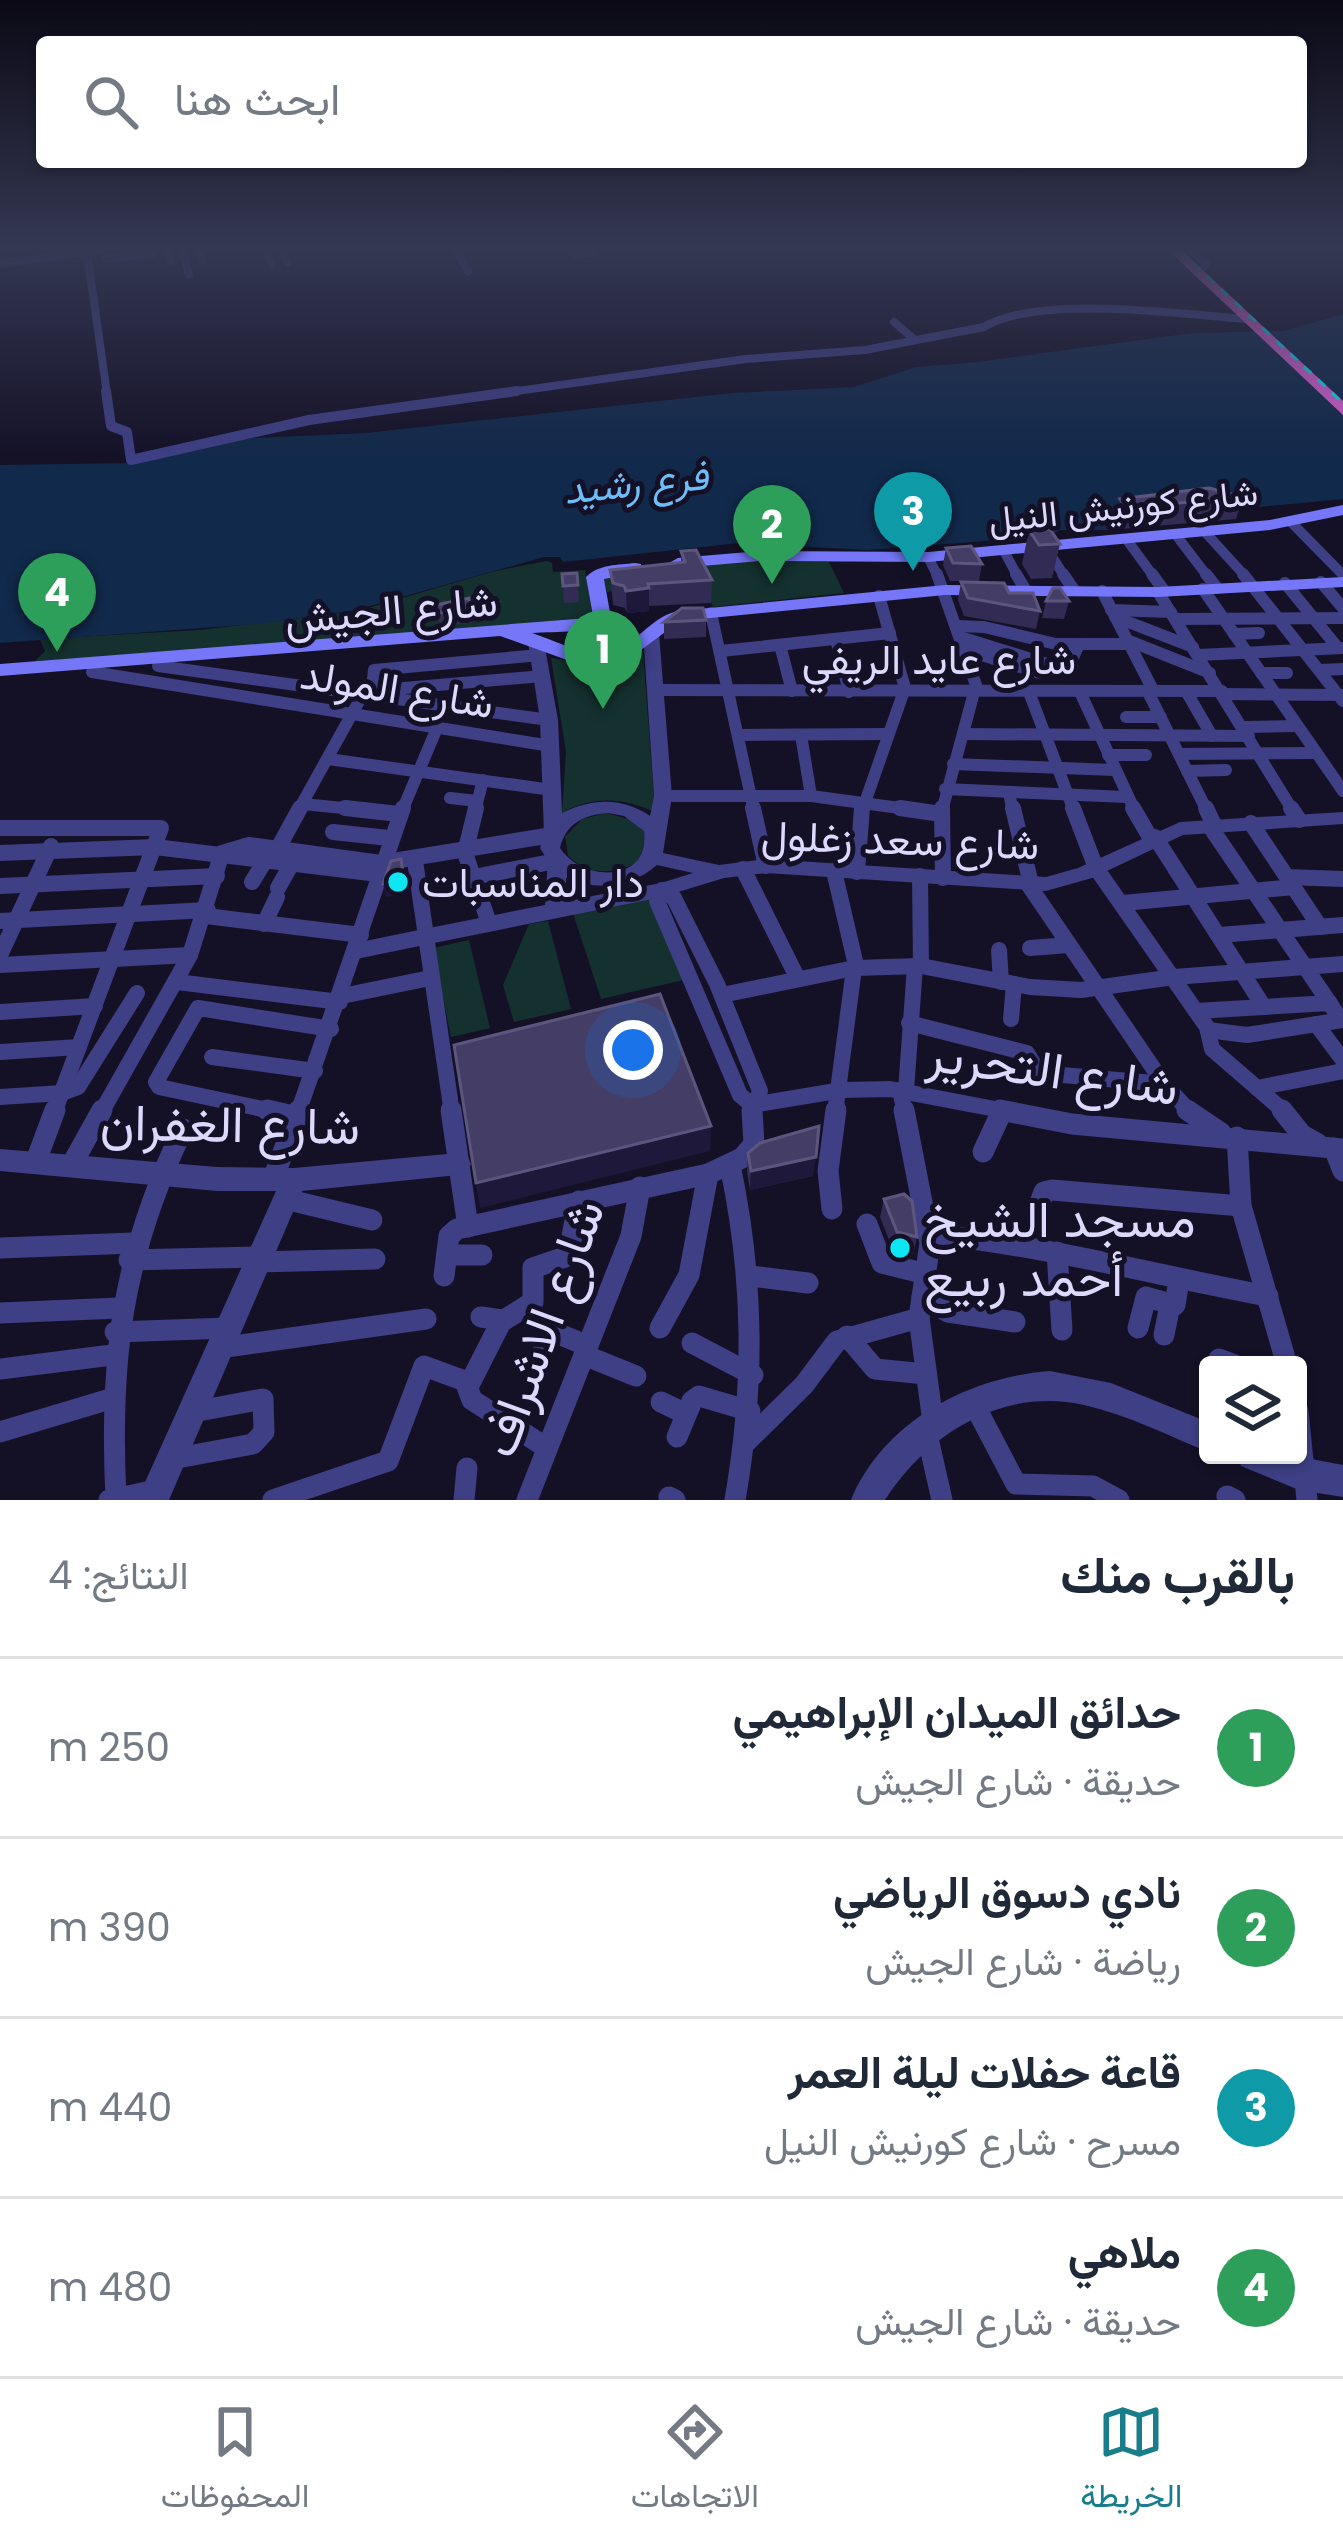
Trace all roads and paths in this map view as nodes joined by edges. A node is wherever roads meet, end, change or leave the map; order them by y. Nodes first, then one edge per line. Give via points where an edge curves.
1 (96, 320) edge
2 (998, 320) edge
3 (1205, 320) edge
4 (1252, 320) edge
5 (1252, 320) edge
6 (1258, 326) junction
7 (914, 339) junction
8 (902, 341) junction
9 (1343, 398) edge
10 (1343, 410) edge
11 (1343, 514) edge
12 (1296, 519) junction
13 (1205, 532) junction
14 (1176, 535) junction
15 (1127, 540) junction
16 (1046, 547) junction
17 (1004, 550) junction
18 (928, 557) junction
19 (1343, 579) edge
20 (1321, 582) junction
21 (1286, 583) junction
22 (1254, 585) junction
23 (1025, 589) junction
24 (1210, 589) junction
25 (944, 590) junction
26 (1073, 590) junction
27 (879, 596) junction
28 (1109, 606) junction
29 (1343, 608) edge
30 (1170, 609) junction
31 (1132, 610) junction
32 (711, 613) junction
33 (1222, 617) junction
34 (1278, 617) junction
35 (1313, 617) junction
36 (1343, 617) edge
37 (601, 620) joint
38 (651, 633) junction
39 (890, 633) junction
40 (1259, 633) dead end
41 (1234, 634) junction
42 (961, 637) junction
43 (836, 639) junction
44 (1128, 642) junction
45 (1079, 644) junction
46 (780, 645) junction
47 (538, 648) junction
48 (1341, 648) edge
49 (1303, 650) junction
50 (1196, 651) junction
51 (721, 652) junction
52 (1247, 652) junction
53 (158, 666) junction
54 (1044, 669) junction
55 (1319, 670) junction
56 (1343, 670) edge
57 (92, 672) junction
58 (1210, 673) junction
59 (1261, 673) junction
60 (1287, 673) dead end
61 (0, 674) edge
62 (236, 676) junction
63 (543, 676) junction
64 (491, 682) junction
65 (467, 684) junction
66 (298, 685) junction
67 (655, 690) junction
68 (731, 691) junction
69 (792, 691) junction
70 (1186, 691) junction
71 (849, 692) junction
72 (904, 692) junction
73 (976, 692) junction
74 (1029, 692) junction
75 (1048, 692) junction
76 (1080, 692) junction
77 (1151, 692) junction
78 (368, 693) junction
79 (1223, 693) junction
80 (1276, 694) junction
81 (220, 695) junction
82 (1341, 697) edge
83 (280, 704) junction
84 (470, 709) junction
85 (494, 712) junction
86 (352, 715) junction
87 (1126, 717) dead end
88 (1161, 717) junction
89 (549, 720) junction
90 (1298, 726) junction
91 (437, 728) junction
92 (1247, 732) junction
93 (888, 734) junction
94 (963, 734) junction
95 (801, 735) junction
96 (740, 736) junction
97 (1046, 736) junction
98 (1099, 736) junction
99 (1170, 736) junction
100 (1212, 736) junction
101 (551, 746) junction
102 (1316, 752) junction
103 (1256, 753) junction
104 (1179, 754) junction
105 (1146, 755) dead end
106 (328, 759) junction
107 (1111, 763) junction
108 (953, 764) junction
109 (1059, 769) junction
110 (1226, 770) dead end
111 (418, 771) junction
112 (1187, 771) junction
113 (483, 780) junction
114 (945, 789) junction
115 (552, 790) junction
116 (1343, 791) edge
117 (752, 794) junction
118 (1009, 794) junction
119 (1069, 795) junction
120 (663, 796) junction
121 (811, 796) junction
122 (1126, 796) junction
123 (449, 798) dead end
124 (477, 801) junction
125 (862, 803) junction
126 (303, 804) junction
127 (399, 814) junction
128 (941, 814) junction
129 (1343, 818) edge
130 (1299, 820) junction
131 (1251, 823) junction
132 (1212, 825) junction
133 (0, 828) edge
134 (59, 828) junction
135 (333, 832) dead end
136 (553, 834) junction
137 (389, 838) junction
138 (1153, 838) junction
139 (155, 847) junction
140 (657, 847) junction
141 (49, 851) junction
142 (222, 853) junction
143 (465, 853) junction
144 (0, 854) edge
145 (272, 856) junction
146 (415, 861) junction
147 (556, 862) junction
148 (292, 863) junction
149 (766, 866) junction
150 (1096, 868) junction
151 (380, 869) junction
152 (733, 870) junction
153 (834, 871) junction
154 (857, 872) junction
155 (1340, 873) edge
156 (217, 876) junction
157 (920, 876) junction
158 (143, 878) junction
159 (474, 878) junction
160 (943, 878) junction
161 (252, 882) dead end
162 (1291, 882) junction
163 (33, 884) junction
164 (1029, 884) junction
165 (0, 886) edge
166 (662, 890) junction
167 (1254, 890) junction
168 (1192, 894) junction
169 (1123, 903) junction
170 (555, 908) junction
171 (207, 913) junction
172 (129, 914) junction
173 (8, 920) edge
174 (489, 923) junction
175 (264, 924) junction
176 (1343, 925) edge
177 (1320, 927) junction
178 (1281, 930) junction
179 (1219, 935) junction
180 (424, 937) junction
181 (358, 943) junction
182 (1068, 946) junction
183 (1030, 948) dead end
184 (999, 950) dead end
185 (0, 956) edge
186 (190, 956) junction
187 (112, 959) junction
188 (1343, 964) edge
189 (0, 965) edge
190 (918, 966) junction
191 (1305, 966) junction
192 (854, 968) junction
193 (1241, 970) junction
194 (1174, 976) junction
195 (797, 977) junction
196 (430, 978) junction
197 (177, 982) junction
198 (1007, 983) junction
199 (1096, 989) junction
200 (136, 993) dead end
201 (722, 995) junction
202 (341, 999) junction
203 (1330, 1003) junction
204 (94, 1006) junction
205 (1264, 1007) junction
206 (1196, 1010) junction
207 (0, 1012) edge
208 (1011, 1019) dead end
209 (1342, 1020) edge
210 (909, 1023) junction
211 (1316, 1024) junction
212 (331, 1029) junction
213 (1208, 1030) junction
214 (79, 1047) junction
215 (0, 1052) edge
216 (212, 1057) dead end
217 (1343, 1060) edge
218 (1343, 1071) edge
219 (315, 1072) junction
220 (1164, 1084) junction
221 (1257, 1088) junction
222 (842, 1090) junction
223 (903, 1090) junction
224 (62, 1093) junction
225 (0, 1097) edge
226 (752, 1105) junction
227 (1002, 1111) junction
228 (298, 1117) junction
229 (183, 1129) dead end
230 (1231, 1136) junction
231 (1333, 1148) edge
232 (983, 1152) dead end
233 (0, 1160) edge
234 (36, 1161) junction
235 (458, 1164) junction
236 (71, 1166) junction
237 (719, 1169) junction
238 (1343, 1171) edge
239 (158, 1177) junction
240 (284, 1186) junction
241 (640, 1187) junction
242 (579, 1202) junction
243 (1241, 1206) junction
244 (832, 1209) dead end
245 (1036, 1213) dead end
246 (372, 1220) dead end
247 (867, 1224) dead end
248 (468, 1227) junction
249 (929, 1234) junction
250 (0, 1247) edge
251 (131, 1252) junction
252 (1057, 1252) junction
253 (482, 1255) dead end
254 (375, 1259) dead end
255 (258, 1260) junction
256 (751, 1276) junction
257 (1179, 1280) junction
258 (808, 1283) dead end
259 (922, 1296) junction
260 (1268, 1296) junction
261 (1170, 1305) junction
262 (118, 1308) junction
263 (0, 1313) edge
264 (426, 1319) dead end
265 (1015, 1322) dead end
266 (660, 1328) dead end
267 (1138, 1328) dead end
268 (1062, 1330) dead end
269 (1164, 1335) dead end
270 (847, 1336) junction
271 (223, 1338) junction
272 (114, 1343) junction
273 (692, 1343) dead end
274 (543, 1344) dead end
275 (586, 1350) junction
276 (1285, 1356) edge
277 (0, 1369) edge
278 (926, 1374) junction
279 (753, 1375) junction
280 (637, 1376) dead end
281 (469, 1385) junction
282 (110, 1399) junction
283 (973, 1401) junction
284 (661, 1402) dead end
285 (750, 1411) junction
286 (188, 1413) junction
287 (930, 1426) junction
288 (0, 1432) edge
289 (1199, 1433) edge
290 (746, 1442) junction
291 (547, 1448) junction
292 (168, 1460) junction
293 (1267, 1464) edge
294 (467, 1468) dead end
295 (1343, 1481) edge
296 (1306, 1487) edge
297 (1027, 1493) edge
298 (1076, 1493) edge
299 (154, 1495) edge
300 (113, 1499) edge
301 (273, 1500) edge
302 (464, 1500) edge
303 (527, 1500) edge
304 (735, 1500) edge
305 (867, 1500) edge
306 (942, 1500) edge
307 (1119, 1500) edge

1 - 8 street via 111,426 127,433 131,460 309,420
2 - 7 street
3 - 6 street
4 - 6 highway
5 - 6 highway
6 - 9 highway
6 - 10 highway
7 - 8 street
7 - 8 street via 889,324
11 - 12 main road, شارع كورنيش النيل
12 - 13 main road, شارع كورنيش النيل
12 - 19 street
13 - 14 main road, شارع كورنيش النيل
13 - 22 street
14 - 15 main road, شارع كورنيش النيل
14 - 24 street
15 - 16 main road, شارع كورنيش النيل
15 - 30 street
16 - 17 main road, شارع كورنيش النيل
16 - 26 street
17 - 18 main road, شارع كورنيش النيل
17 - 23 street
18 - 25 street
18 - 37 main road, شارع كورنيش النيل via 760,556 603,572 595,577
19 - 20 main road, شارع الجيش
20 - 21 main road, شارع الجيش
20 - 29 street
21 - 22 main road, شارع الجيش
21 - 35 street
22 - 24 main road, شارع الجيش
22 - 34 street
23 - 25 main road, شارع الجيش
23 - 26 main road, شارع الجيش
24 - 30 main road, شارع الجيش
24 - 33 street
25 - 27 main road, شارع الجيش
25 - 42 street
26 - 28 main road, شارع الجيش
27 - 32 main road, شارع الجيش
27 - 39 street
28 - 30 main road, شارع الجيش
28 - 31 street
28 - 44 street
28 - 50 street
30 - 31 street
30 - 31 street
30 - 33 street
30 - 50 street
32 - 38 main road, شارع الجيش via 666,619
32 - 51 street
33 - 34 street
33 - 41 street
34 - 35 street
34 - 49 street
35 - 36 street
35 - 48 street
37 - 61 main road, شارع الجيش
38 - 47 main road, شارع الجيش via 633,649 602,658
38 - 67 street
39 - 43 street
39 - 72 street
40 - 41 street
41 - 52 street
42 - 45 street
42 - 54 street
42 - 73 street
43 - 46 street
43 - 71 street
44 - 45 street
44 - 58 street
44 - 77 street
45 - 54 street via 1071,662
46 - 51 street
46 - 69 street
47 - 53 main road, شارع الجيش via 509,635
47 - 63 street
47 - 78 street via 374,670
48 - 49 street
49 - 52 street
49 - 55 street
50 - 52 street
50 - 58 street
51 - 68 street
52 - 59 street
53 - 57 main road, شارع الجيش
53 - 62 street
54 - 75 street
55 - 56 street
55 - 82 street
57 - 61 main road, شارع الجيش
57 - 81 street, شارع المولد
58 - 79 street
59 - 60 street
59 - 80 street
62 - 66 street
62 - 81 street
63 - 64 street
63 - 89 street
64 - 65 street
64 - 85 street
65 - 78 street
65 - 84 street
66 - 78 street
66 - 83 street
67 - 68 street, شارع عايد الريفي
67 - 120 street
68 - 69 street, شارع عايد الريفي
68 - 96 street
69 - 71 street, شارع عايد الريفي
70 - 77 street, شارع عايد الريفي
70 - 79 street, شارع عايد الريفي
70 - 100 street
71 - 72 street, شارع عايد الريفي
72 - 73 street, شارع عايد الريفي
72 - 93 street
73 - 74 street, شارع عايد الريفي
73 - 94 street
74 - 75 street, شارع عايد الريفي
74 - 97 street
75 - 76 street, شارع عايد الريفي
76 - 77 street, شارع عايد الريفي
76 - 98 street
77 - 88 street
78 - 84 street
78 - 86 street
79 - 80 street, شارع عايد الريفي
79 - 92 street
80 - 82 street, شارع عايد الريفي
80 - 90 street
81 - 83 street, شارع المولد
83 - 86 street, شارع المولد
84 - 85 street
85 - 89 street
86 - 91 street, شارع المولد
86 - 106 street
87 - 88 street
88 - 99 street
89 - 101 street
90 - 92 street
90 - 102 street
91 - 101 street, شارع المولد
91 - 111 street
92 - 100 street
92 - 103 street
93 - 95 street
93 - 125 street
94 - 97 street
94 - 108 street
95 - 96 street
95 - 121 street
96 - 117 street
97 - 98 street
97 - 109 street
98 - 99 street
98 - 107 street
99 - 100 street
99 - 104 street
101 - 115 street
102 - 103 street
102 - 116 street
103 - 104 street
103 - 130 street
104 - 112 street
105 - 107 street
106 - 111 street
106 - 126 street
107 - 109 street
107 - 122 street
108 - 109 street
108 - 114 street
109 - 119 street
110 - 112 street
111 - 113 street
111 - 127 street
112 - 132 street
113 - 115 street
113 - 124 street
114 - 118 street
114 - 128 street
115 - 136 street
117 - 120 street
117 - 121 street
117 - 149 street
118 - 119 street
118 - 164 street
119 - 122 street
119 - 150 street
120 - 140 street
121 - 125 street
122 - 138 street
123 - 124 street
124 - 143 street
125 - 128 street
125 - 154 street
126 - 127 street
126 - 145 street
127 - 137 street
128 - 160 street
129 - 130 street, شارع سعد زغلول
130 - 131 street, شارع سعد زغلول
131 - 132 street, شارع سعد زغلول
131 - 162 street
132 - 138 street, شارع سعد زغلول
132 - 167 street
133 - 134 street
134 - 139 street via 161,828
134 - 141 street
135 - 137 street
136 - 140 street via 575,813 608,806 640,815
136 - 143 street
136 - 147 street
137 - 151 street
138 - 150 street, شارع سعد زغلول
138 - 168 street
139 - 141 street
139 - 142 street
139 - 158 street
140 - 147 street via 645,866 619,878 588,879
140 - 152 street
140 - 166 street
141 - 144 street
141 - 163 street
142 - 145 street
142 - 156 street
143 - 146 street
143 - 159 street
145 - 148 street
145 - 151 street
145 - 161 street
146 - 151 street
146 - 180 street
147 - 159 street
147 - 170 street
148 - 151 street
148 - 175 street
149 - 152 street, شارع سعد زغلول
149 - 153 street, شارع سعد زغلول
150 - 164 street, شارع سعد زغلول
150 - 169 street
151 - 181 street
152 - 166 street, شارع سعد زغلول
152 - 195 street
153 - 154 street, شارع سعد زغلول
153 - 192 street
154 - 157 street, شارع سعد زغلول
155 - 162 street
156 - 158 street
156 - 171 street
157 - 160 street, شارع سعد زغلول
157 - 190 street
158 - 163 street
158 - 172 street
159 - 174 street
160 - 164 street, شارع سعد زغلول
162 - 167 street
162 - 177 street
163 - 165 street
163 - 173 street
164 - 182 street
166 - 170 street, شارع سعد زغلول
166 - 201 street via 674,898
166 - 226 street via 657,901 740,1095
167 - 168 street
167 - 178 street
168 - 169 street
168 - 179 street
169 - 194 street
170 - 174 street, شارع سعد زغلول
171 - 172 street
171 - 175 street
171 - 186 street
172 - 173 street
172 - 187 street
173 - 185 street
174 - 180 street, شارع سعد زغلول
175 - 181 street
176 - 177 street
177 - 178 street
178 - 179 street
178 - 191 street
179 - 193 street
180 - 181 street
180 - 196 street
181 - 202 street
182 - 183 street
182 - 199 street
184 - 198 street
186 - 187 street
186 - 197 street
187 - 189 street
187 - 204 street
188 - 191 street
190 - 192 street
190 - 198 street
190 - 210 street
191 - 193 street
191 - 203 street
192 - 195 street
192 - 222 street
193 - 194 street
193 - 205 street
194 - 199 street
194 - 206 street
195 - 201 street
196 - 202 street
196 - 235 street
197 - 202 street
197 - 236 street
198 - 199 street
198 - 208 street
199 - 220 street
200 - 224 street via 86,1078
201 - 226 street via 760,1091
202 - 212 street
203 - 205 street
203 - 209 street
204 - 207 street
204 - 214 street
205 - 206 street
206 - 213 street
209 - 211 street
210 - 220 street via 1028,1053 1039,1072
210 - 223 street
211 - 213 street via 1238,1036
211 - 217 street
212 - 219 street
212 - 228 street via 198,1008 190,1040 157,1086
213 - 221 street via 1210,1046
214 - 215 street
214 - 224 street
216 - 219 street
218 - 221 street
219 - 228 street
220 - 230 street via 1186,1109
221 - 231 street via 1302,1135
222 - 223 street, شارع التحرير
222 - 226 street, شارع التحرير
222 - 244 street via 828,1171
223 - 227 street, شارع التحرير
223 - 249 street
224 - 225 street
224 - 234 street
226 - 237 street via 754,1144
227 - 230 street, شارع التحرير
227 - 232 street
228 - 240 street
229 - 239 street
230 - 231 street, شارع التحرير
230 - 243 street
231 - 238 street
233 - 234 street, شارع الغفران
234 - 236 street, شارع الغفران
235 - 240 street, شارع الغفران
235 - 248 street
236 - 239 street, شارع الغفران
237 - 241 street
237 - 256 street
237 - 266 street via 690,1275
239 - 240 street, شارع الغفران
239 - 251 street
240 - 246 street
240 - 255 street
241 - 242 street
241 - 275 street, شارع الاشراف via 631,1236
242 - 248 street
242 - 281 street via 568,1256 532,1268 533,1301 492,1318
243 - 245 street via 1052,1190
243 - 260 street
247 - 259 street via 882,1263
248 - 253 street via 452,1232 446,1266
249 - 252 street via 997,1229
249 - 259 street
250 - 251 street
251 - 255 street
251 - 262 street
252 - 257 street
252 - 268 street
254 - 255 street
255 - 271 street
256 - 258 street
256 - 279 street
257 - 260 street
257 - 261 street via 1177,1304
259 - 265 street via 957,1314
259 - 270 street
259 - 278 street
260 - 276 street
261 - 267 street via 1147,1296
261 - 269 street
262 - 263 street
262 - 272 street
264 - 271 street
270 - 278 street via 874,1369
270 - 290 street
271 - 272 street
271 - 286 street
272 - 277 street
272 - 282 street
273 - 279 street
274 - 275 street via 554,1332
275 - 280 street
275 - 291 street, شارع الاشراف
278 - 287 street
279 - 285 street
281 - 291 street via 472,1400
281 - 301 street via 424,1366 388,1461
282 - 288 street
282 - 300 street
283 - 287 street
283 - 289 street via 1015,1386 1061,1384
283 - 297 street via 1008,1476
284 - 285 street via 682,1425 699,1396
285 - 290 street
286 - 292 street
286 - 292 street via 266,1402 258,1441
287 - 305 street
287 - 306 street
290 - 304 street
291 - 303 street, شارع الاشراف
292 - 299 street
293 - 296 street
294 - 302 street
295 - 296 street
297 - 298 street
298 - 307 street via 1100,1488
299 - 300 street

